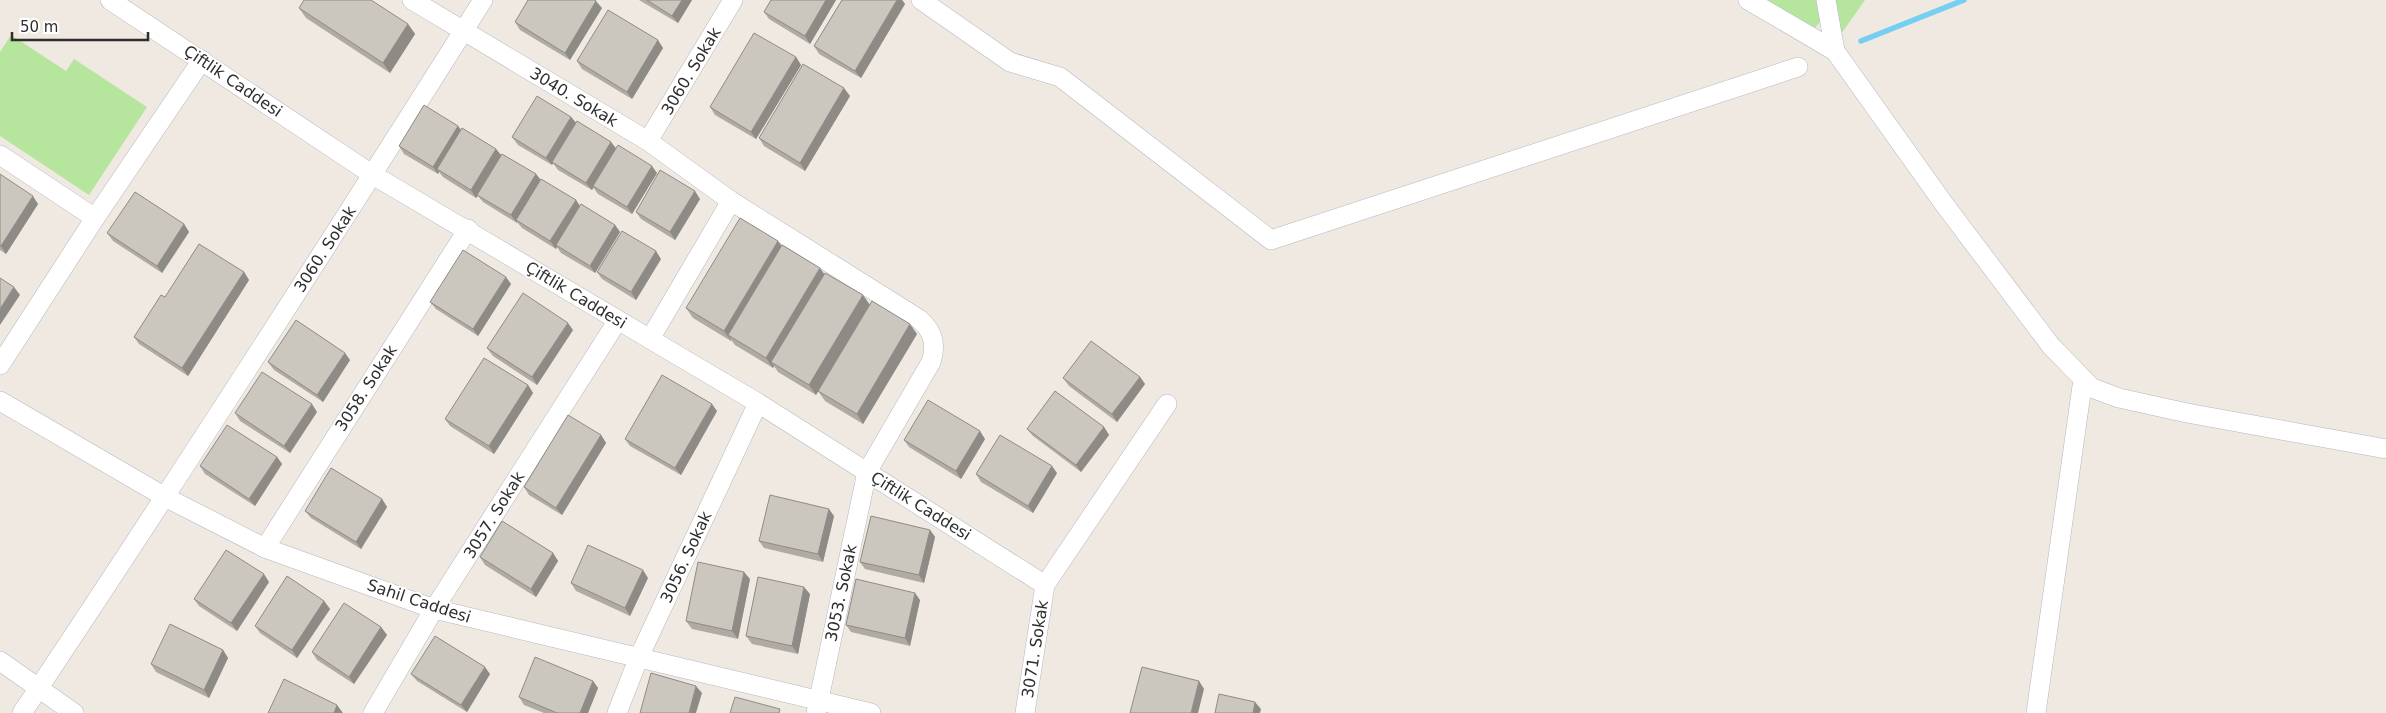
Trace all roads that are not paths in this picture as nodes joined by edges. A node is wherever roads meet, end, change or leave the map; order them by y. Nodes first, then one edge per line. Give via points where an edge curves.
1 (110, 0) edge
2 (412, 0) edge
3 (483, 0) edge
4 (733, 0) edge
5 (921, 0) edge
6 (1748, 0) edge
7 (1826, 0) edge
8 (463, 32) junction
9 (1835, 50) junction
10 (202, 60) junction
11 (1798, 67) dead end
12 (648, 141) junction
13 (0, 155) edge
14 (373, 175) junction
15 (731, 201) junction
16 (95, 218) junction
17 (468, 229) junction
18 (618, 320) junction
19 (650, 339) junction
20 (0, 365) edge
21 (2083, 379) junction
22 (0, 401) edge
23 (758, 403) junction
24 (1167, 404) dead end
25 (2386, 449) edge
26 (867, 472) junction
27 (165, 497) junction
28 (264, 548) junction
29 (1045, 585) junction
30 (434, 609) junction
31 (640, 658) junction
32 (0, 661) edge
33 (38, 688) junction
34 (817, 706) edge
35 (22, 713) edge
36 (74, 713) edge
37 (373, 713) edge
38 (617, 713) edge
39 (871, 713) edge
40 (1024, 713) edge
41 (2036, 713) edge

1 - 10 street, Çiftlik Caddesi
2 - 8 street, 3040. Sokak
3 - 8 street, 3060. Sokak
4 - 12 street, 3060. Sokak
5 - 11 street via 1010,62 1060,77 1271,240
6 - 9 street
7 - 9 street
8 - 12 street, 3040. Sokak
8 - 14 street, 3060. Sokak
9 - 21 street via 1944,204 2051,346
10 - 14 street, Çiftlik Caddesi
10 - 16 street
12 - 15 street, 3040. Sokak
13 - 16 street
14 - 17 street, Çiftlik Caddesi
14 - 27 street, 3060. Sokak
15 - 19 street
15 - 26 street, 3053. Sokak via 919,319 933,336 935,344 931,362
16 - 20 street
17 - 18 street, Çiftlik Caddesi
17 - 28 street, 3058. Sokak
18 - 19 street, Çiftlik Caddesi
18 - 30 street, 3057. Sokak
19 - 23 street, Çiftlik Caddesi
21 - 25 street via 2092,388 2119,398 2272,430
21 - 41 street
22 - 27 street, Sahil Caddesi
23 - 26 street, Çiftlik Caddesi
23 - 31 street, 3056. Sokak
24 - 29 street
26 - 29 street, Çiftlik Caddesi
26 - 34 street, 3053. Sokak
27 - 28 street, Sahil Caddesi
27 - 33 street, 3060. Sokak
28 - 30 street, Sahil Caddesi
29 - 40 street, 3071. Sokak
30 - 31 street, Sahil Caddesi
30 - 37 street, 3057. Sokak
31 - 34 street, Sahil Caddesi
31 - 38 street, 3056. Sokak
32 - 33 street
33 - 35 street, 3060. Sokak
33 - 36 street
34 - 39 street, Sahil Caddesi

